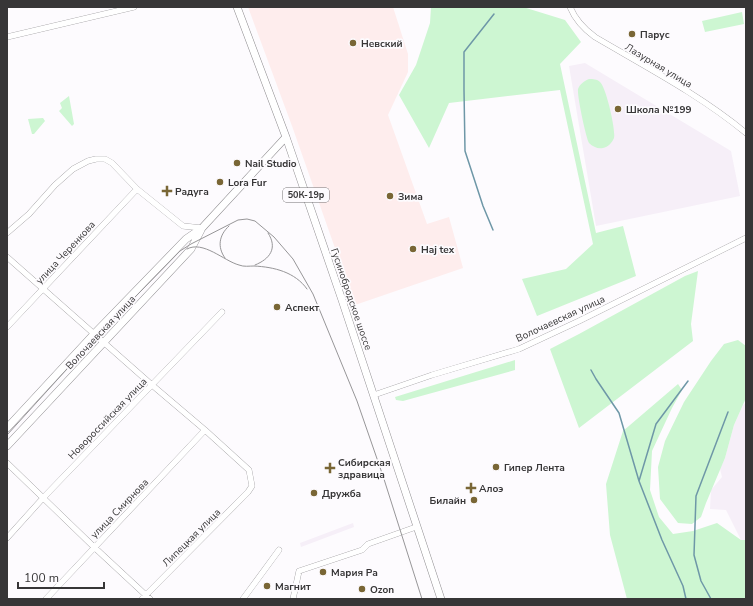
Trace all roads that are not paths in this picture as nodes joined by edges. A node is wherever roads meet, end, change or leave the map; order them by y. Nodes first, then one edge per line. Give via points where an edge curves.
1 (134, 7) edge
2 (237, 7) edge
3 (570, 7) edge
4 (7, 37) edge
5 (746, 133) edge
6 (286, 137) junction
7 (137, 189) junction
8 (202, 228) junction
9 (7, 233) edge
10 (746, 238) edge
11 (7, 257) edge
12 (43, 289) junction
13 (222, 312) dead end
14 (7, 327) edge
15 (94, 334) junction
16 (104, 342) junction
17 (152, 385) junction
18 (374, 395) junction
19 (7, 428) edge
20 (205, 430) junction
21 (7, 446) edge
22 (7, 463) edge
23 (44, 498) junction
24 (416, 527) junction
25 (7, 538) edge
26 (94, 547) junction
27 (279, 550) dead end
28 (146, 598) edge
29 (46, 599) edge
30 (243, 599) edge
31 (293, 599) edge
32 (441, 599) edge

1 - 4 street
2 - 6 main road, Гусинобродское шоссе / 50К-19р
3 - 5 street, Лазурная улица via 586,30 595,37 701,100
6 - 8 main road, Волочаевская улица
6 - 18 main road, Гусинобродское шоссе / 50К-19р
7 - 8 street via 183,226
7 - 9 street via 112,163 105,159 88,161 73,169
7 - 12 street, улица Черенкова
8 - 15 main road, Волочаевская улица via 186,239
8 - 16 main road, Волочаевская улица via 191,250
10 - 18 street, Волочаевская улица via 519,348
11 - 12 street
12 - 14 street, улица Черенкова
12 - 15 street
13 - 17 street, Новороссийская улица
15 - 16 street
15 - 19 main road, Волочаевская улица
16 - 17 street
16 - 21 main road, Волочаевская улица
17 - 20 street
17 - 23 street, Новороссийская улица
18 - 24 main road, Гусинобродское шоссе / 50К-19р
20 - 26 street, улица Смирнова
20 - 28 street, Липецкая улица via 248,470 252,486
22 - 23 street
23 - 25 street, Новороссийская улица
23 - 26 street
24 - 31 street via 368,544 362,550 299,571
24 - 32 main road, Гусинобродское шоссе / 50К-19р
26 - 28 street
26 - 29 street, улица Смирнова
27 - 30 street

